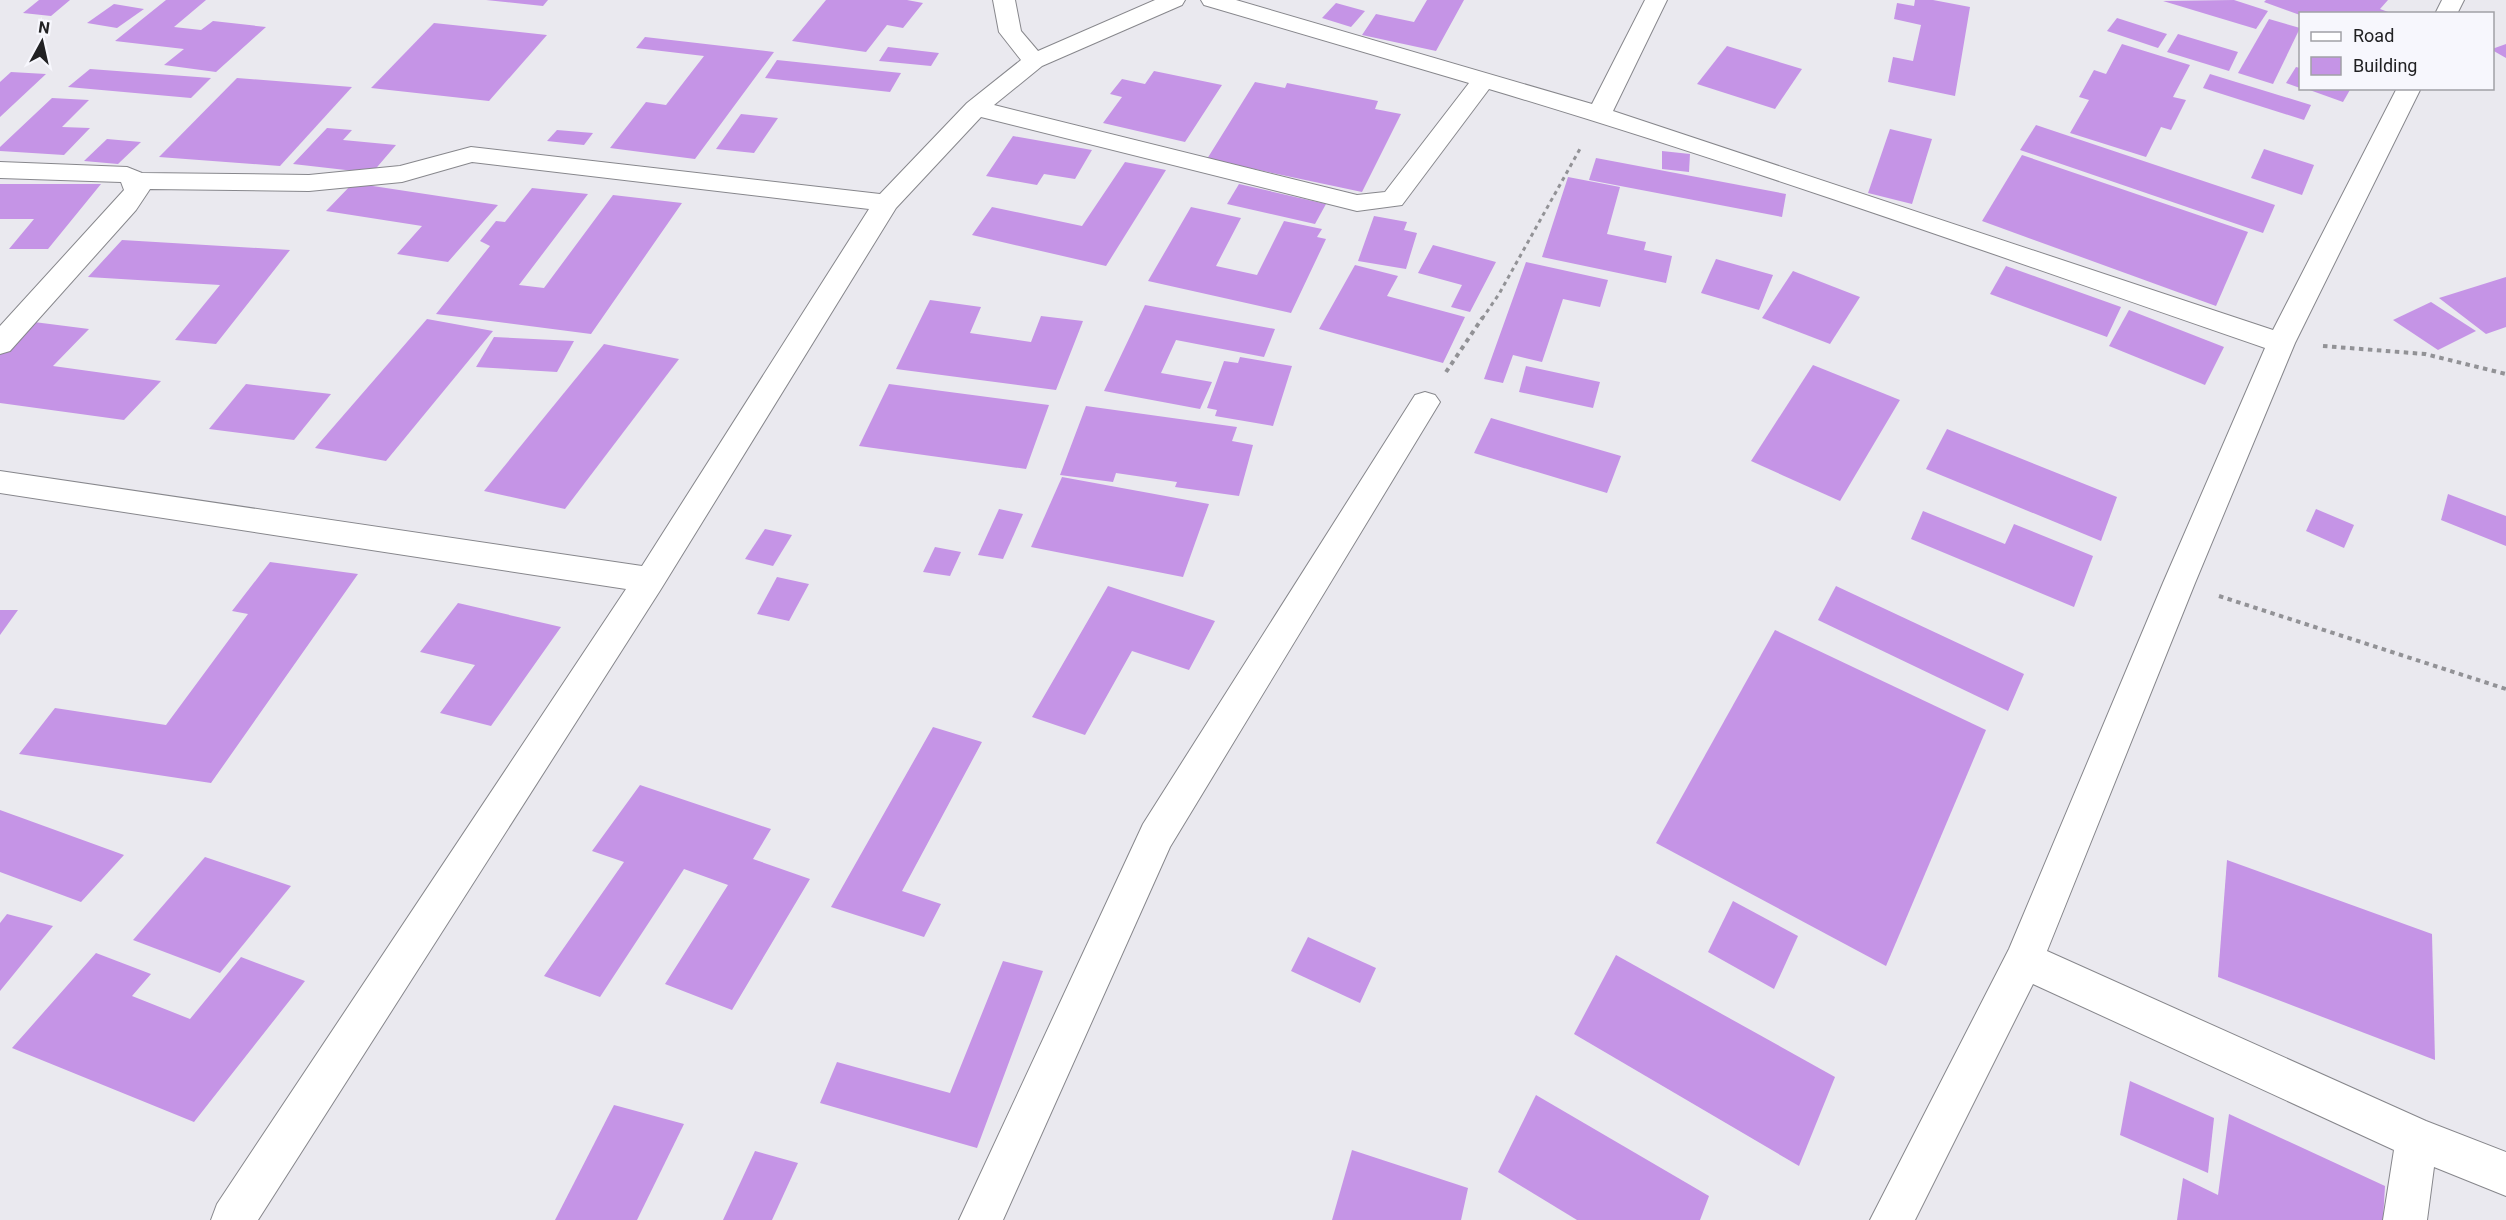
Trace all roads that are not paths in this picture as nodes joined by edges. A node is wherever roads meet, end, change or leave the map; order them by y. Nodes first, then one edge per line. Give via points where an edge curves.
1 (1004, 0) edge
2 (1174, 0) edge
3 (1212, 0) edge
4 (1656, 0) edge
5 (1034, 61) junction
6 (1484, 80) junction
7 (2408, 90) edge
8 (976, 108) junction
9 (1599, 114) junction
10 (0, 170) edge
11 (136, 181) junction
12 (886, 203) junction
13 (2281, 343) junction
14 (0, 344) edge
15 (1425, 402) road end
16 (0, 482) edge
17 (650, 580) junction
18 (2024, 960) junction
19 (2417, 1139) junction
20 (2506, 1174) edge
21 (233, 1220) edge
22 (981, 1220) edge
23 (1892, 1220) edge
24 (2405, 1220) edge

1 - 5 street via 1010,32
2 - 5 street
3 - 6 street
4 - 9 street
5 - 8 street
6 - 8 street via 1393,199 1357,203
6 - 9 street
7 - 13 street
8 - 12 street
9 - 13 street
10 - 11 street via 128,175
11 - 12 street via 309,183 402,174 471,154
11 - 14 street via 137,190 127,204
12 - 17 street
13 - 18 street
15 - 22 street via 1156,836
16 - 17 street
17 - 21 street
18 - 19 street
18 - 23 street
19 - 20 street
19 - 24 street

